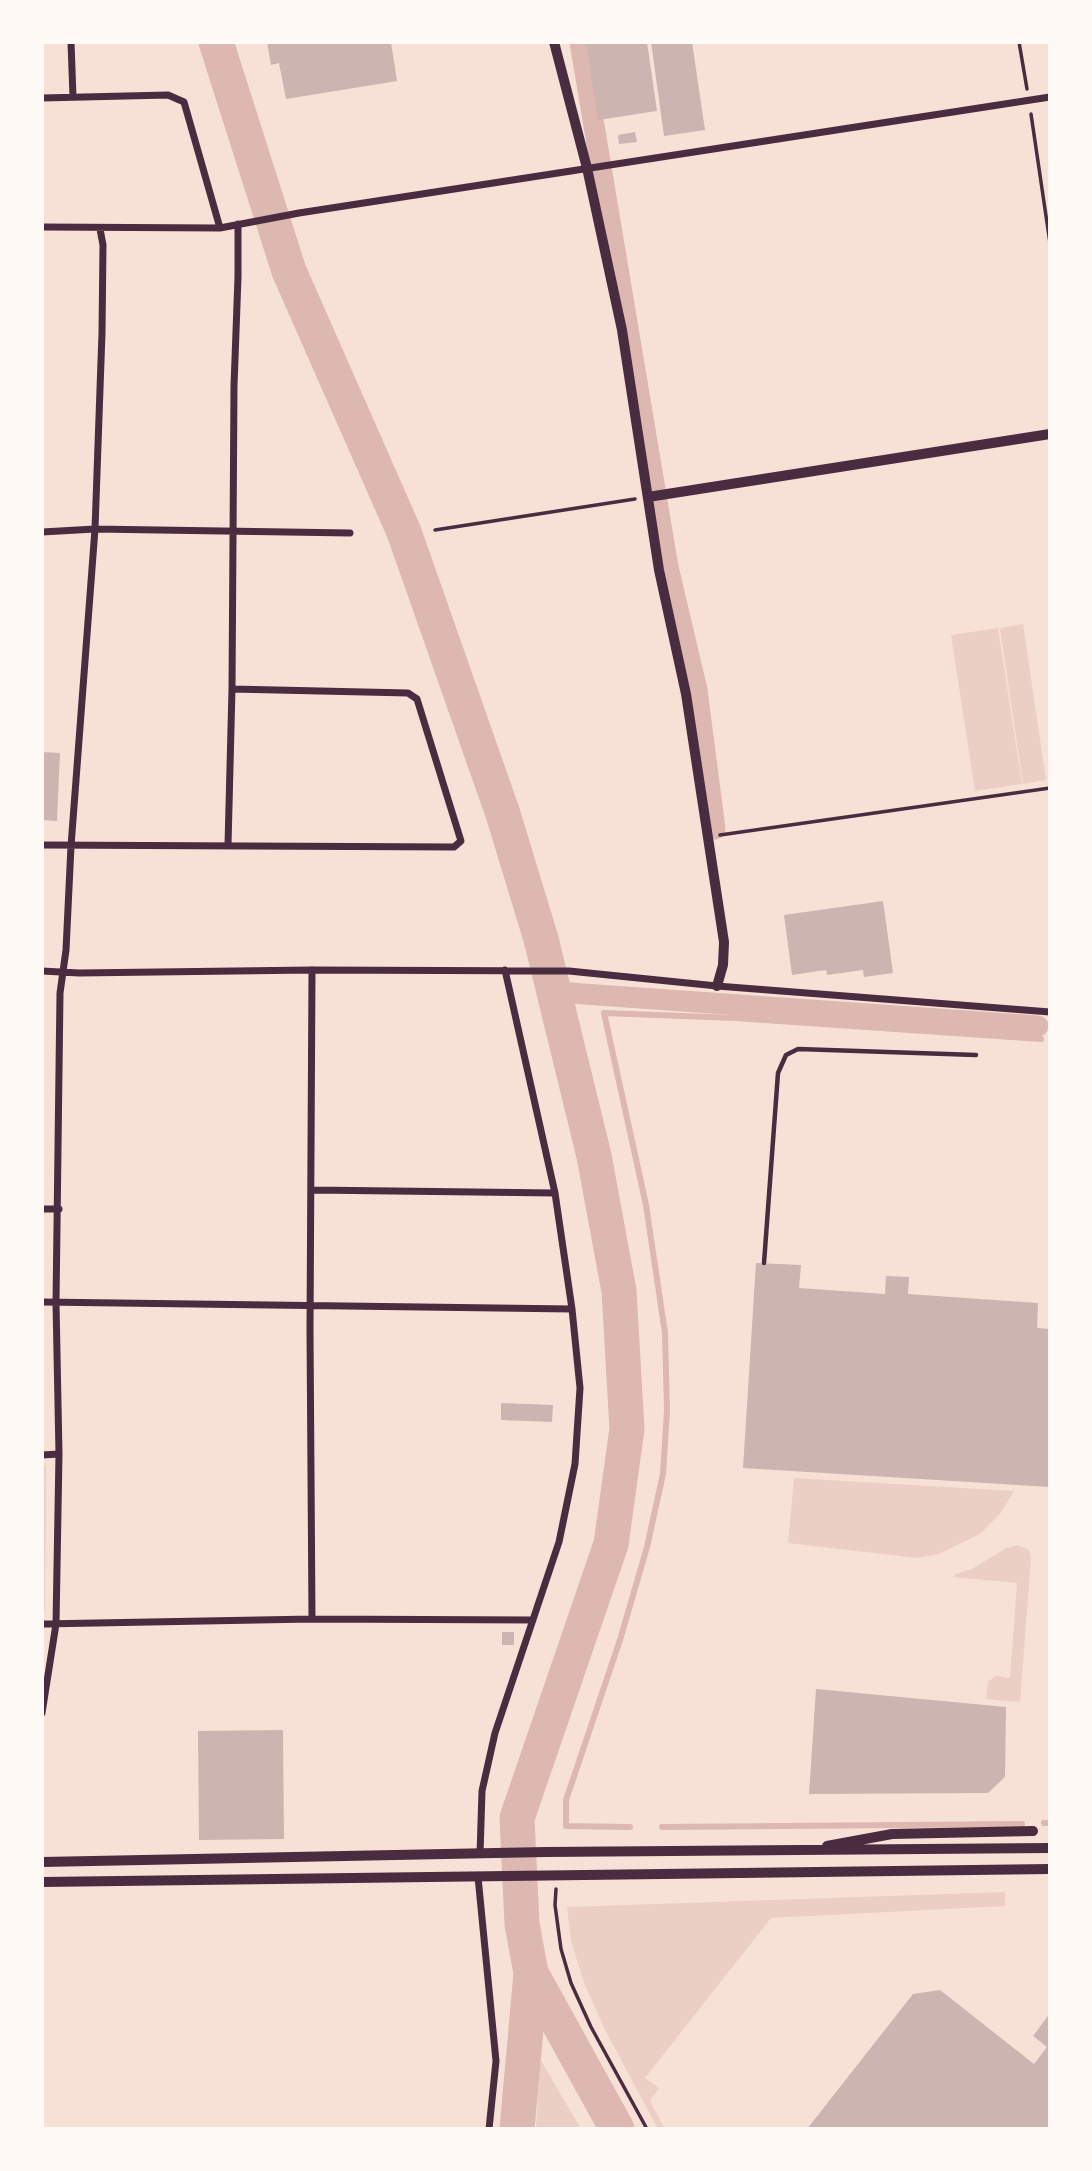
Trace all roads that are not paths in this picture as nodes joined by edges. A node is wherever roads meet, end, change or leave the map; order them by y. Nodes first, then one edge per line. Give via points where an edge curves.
1 (71, 42) edge
2 (554, 42) edge
3 (42, 97) edge
4 (73, 97) junction
5 (1050, 97) edge
6 (596, 167) junction
7 (238, 224) junction
8 (42, 228) edge
9 (220, 228) junction
10 (100, 229) junction
11 (1050, 435) edge
12 (655, 496) junction
13 (95, 529) junction
14 (42, 532) edge
15 (233, 533) junction
16 (349, 533) dead end
17 (232, 689) junction
18 (42, 845) edge
19 (71, 845) junction
20 (228, 845) junction
21 (312, 970) junction
22 (505, 970) junction
23 (42, 971) edge
24 (62, 972) junction
25 (717, 986) junction
26 (1050, 1012) edge
27 (976, 1055) dead end
28 (312, 1190) junction
29 (555, 1193) junction
30 (42, 1209) edge
31 (59, 1209) junction
32 (764, 1263) dead end
33 (42, 1302) edge
34 (56, 1303) junction
35 (311, 1305) junction
36 (572, 1309) junction
37 (59, 1454) junction
38 (42, 1455) edge
39 (312, 1619) junction
40 (533, 1620) junction
41 (42, 1624) edge
42 (55, 1624) junction
43 (42, 1713) edge
44 (1033, 1830) dead end
45 (1050, 1848) edge
46 (797, 1851) junction
47 (480, 1855) junction
48 (42, 1862) edge
49 (1050, 1869) edge
50 (478, 1877) junction
51 (42, 1882) edge
52 (489, 2129) edge

1 - 4 street
2 - 6 street
3 - 4 street
4 - 9 street via 168,95 184,102
5 - 6 street
6 - 7 street
6 - 12 street
7 - 9 street
7 - 15 street
8 - 10 street
9 - 10 street
10 - 13 street via 102,333
11 - 12 street
12 - 25 street via 659,570 686,694 724,942
13 - 14 street
13 - 15 street
13 - 19 street
15 - 16 street
15 - 17 street
17 - 20 street
17 - 20 street via 408,693 417,699 461,841 454,846
18 - 19 street
19 - 20 street
19 - 24 street
21 - 22 street
21 - 24 street
21 - 28 street
22 - 25 street via 569,971
22 - 29 street
23 - 24 street
24 - 31 street
25 - 26 street
27 - 32 lane via 798,1049 786,1055 778,1073
28 - 29 street
28 - 35 street
29 - 36 street
30 - 31 street
31 - 34 street
33 - 34 street
34 - 35 street
34 - 37 street
35 - 36 street
35 - 39 street
36 - 40 street via 580,1388 575,1464 559,1542
37 - 38 street
37 - 42 street
39 - 40 street
39 - 42 street
40 - 47 street via 495,1733 482,1791
41 - 42 street
42 - 43 street
44 - 46 street via 892,1834
45 - 46 street
46 - 47 street
47 - 48 street
49 - 50 street
50 - 51 street
50 - 52 street via 496,2062

